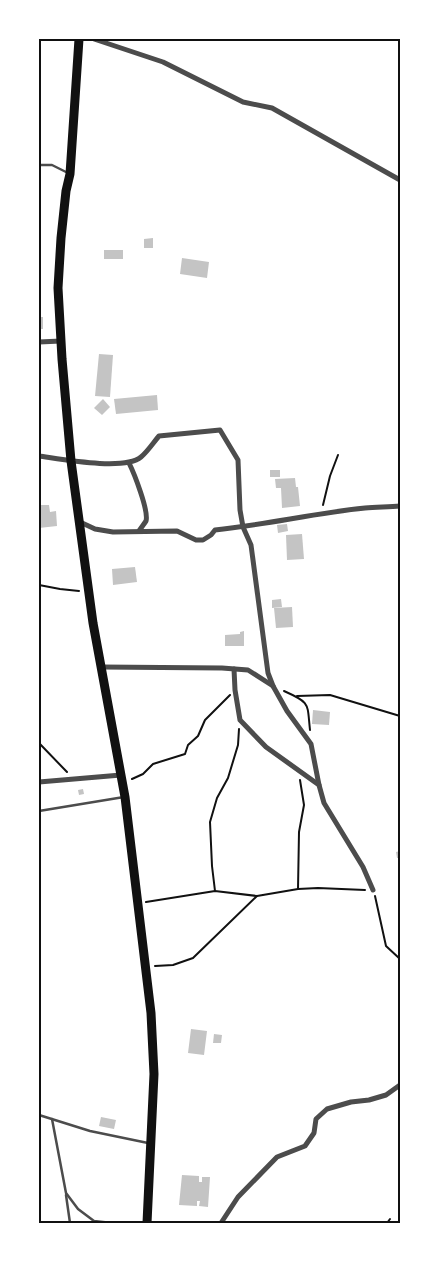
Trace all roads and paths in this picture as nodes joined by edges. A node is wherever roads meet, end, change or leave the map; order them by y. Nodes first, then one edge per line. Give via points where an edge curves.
1 (79, 39) edge
2 (94, 39) edge
3 (39, 165) edge
4 (70, 174) junction
5 (400, 180) edge
6 (61, 341) junction
7 (39, 342) edge
8 (338, 455) dead end
9 (39, 456) edge
10 (71, 461) junction
11 (129, 463) junction
12 (400, 506) edge
13 (322, 514) junction
14 (80, 522) junction
15 (243, 527) junction
16 (139, 531) junction
17 (39, 585) edge
18 (89, 592) junction
19 (101, 667) junction
20 (234, 669) junction
21 (273, 686) junction
22 (235, 690) junction
23 (297, 696) junction
24 (400, 716) edge
25 (240, 720) junction
26 (39, 743) edge
27 (311, 744) junction
28 (298, 770) junction
29 (74, 779) junction
30 (122, 780) junction
31 (39, 782) edge
32 (319, 785) junction
33 (126, 797) junction
34 (39, 811) edge
35 (298, 889) junction
36 (373, 890) junction
37 (215, 892) junction
38 (257, 896) junction
39 (139, 904) junction
40 (400, 959) edge
41 (146, 967) junction
42 (400, 1084) edge
43 (39, 1115) edge
44 (52, 1119) junction
45 (150, 1143) junction
46 (66, 1193) junction
47 (390, 1219) dead end
48 (94, 1222) edge
49 (70, 1223) edge
50 (112, 1223) edge
51 (147, 1223) edge
52 (221, 1223) edge
53 (387, 1223) edge

1 - 4 main road
2 - 5 street via 163,62 243,102 272,108
3 - 4 lane via 52,166
4 - 6 main road via 61,238
6 - 7 street
6 - 10 main road
8 - 13 path
9 - 10 street
10 - 11 street
10 - 14 main road
11 - 15 street via 141,457 159,436 220,430 238,460
11 - 16 street via 146,512 146,520
12 - 13 street
13 - 15 street
14 - 16 street via 113,532
14 - 18 main road
15 - 16 street via 215,530 203,540 177,531
15 - 21 street via 251,545 268,673
17 - 18 path
18 - 19 main road
19 - 20 street
19 - 30 main road
20 - 21 street via 248,670
20 - 22 street
21 - 23 path
21 - 27 street
22 - 25 street
22 - 30 path via 205,720 185,754 153,764 143,774
23 - 24 path via 330,696
23 - 27 path via 308,708
25 - 28 street via 266,748
25 - 37 path via 238,745 210,822
26 - 29 path
27 - 32 street
28 - 32 street
28 - 35 path via 304,805 299,832
29 - 30 street
29 - 31 street
30 - 33 main road
32 - 36 street via 324,803 363,867
33 - 34 lane
33 - 39 main road
35 - 36 path
35 - 38 path
36 - 40 path via 386,946
37 - 38 path
37 - 39 path
38 - 41 path via 193,958 173,965
39 - 41 main road
41 - 45 main road via 154,1074
42 - 52 street via 386,1095 327,1109 316,1119 314,1133 305,1146 277,1157 238,1197
43 - 44 lane
44 - 45 lane via 90,1131
44 - 46 lane
45 - 51 main road
46 - 48 lane
46 - 49 lane
47 - 53 path
48 - 50 lane

